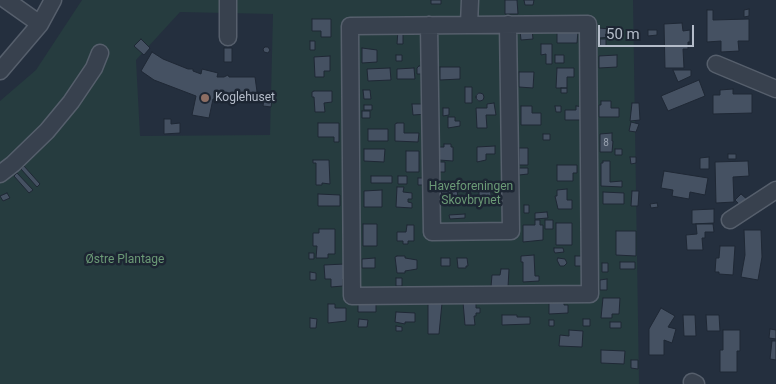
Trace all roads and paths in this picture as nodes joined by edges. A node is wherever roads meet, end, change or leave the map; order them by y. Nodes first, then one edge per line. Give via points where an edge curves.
1 (6, 0) edge
2 (53, 0) edge
3 (228, 0) edge
4 (470, 0) edge
5 (40, 24) junction
6 (508, 24) junction
7 (429, 25) junction
8 (469, 25) junction
9 (228, 37) dead end
10 (100, 53) dead end
11 (716, 64) dead end
12 (0, 71) edge
13 (776, 89) edge
14 (0, 174) edge
15 (776, 190) edge
16 (730, 220) dead end

1 - 5 street
2 - 5 street
3 - 9 street
4 - 8 street
5 - 12 street
6 - 7 street via 511,231 432,232
6 - 7 street via 588,24 590,294 352,296 350,26
6 - 8 street
7 - 8 street
10 - 14 street via 71,102 47,131
11 - 13 street
15 - 16 street

